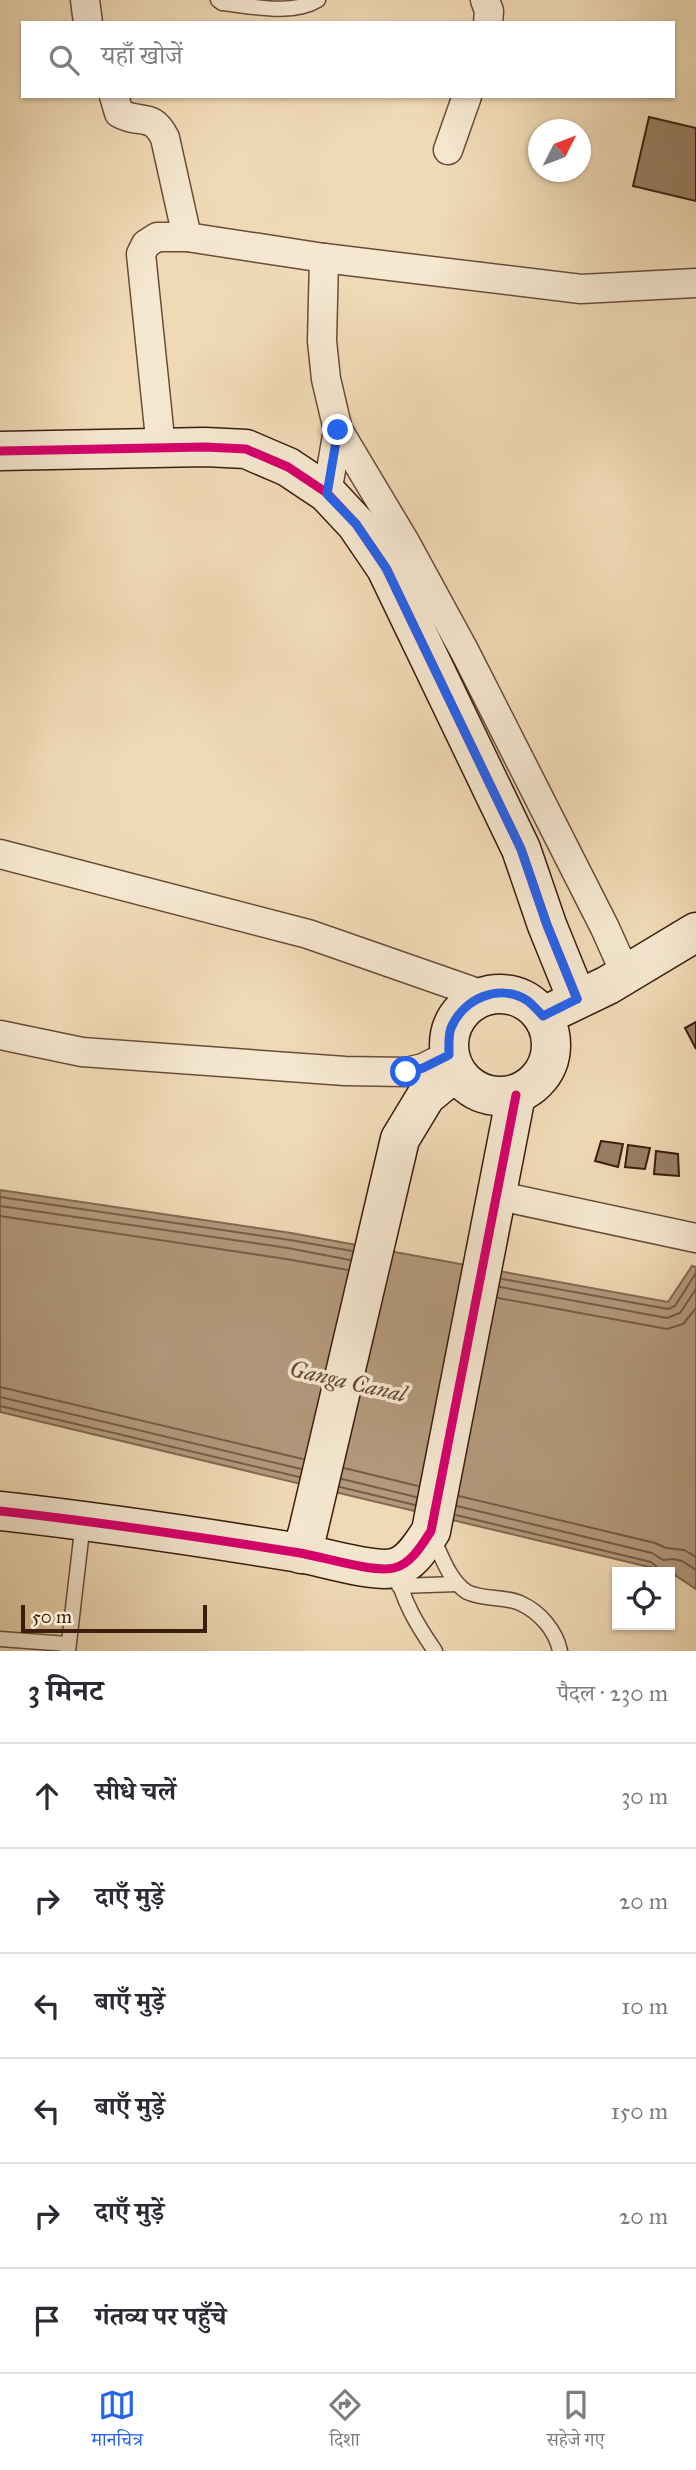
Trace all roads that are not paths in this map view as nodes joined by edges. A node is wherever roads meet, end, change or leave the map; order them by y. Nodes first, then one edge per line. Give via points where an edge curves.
1 (85, 0) edge
2 (218, 0) edge
3 (318, 0) edge
4 (485, 0) edge
5 (88, 21) edge
6 (488, 21) edge
7 (115, 98) edge
8 (466, 98) edge
9 (449, 150) dead end
10 (187, 237) junction
11 (324, 258) junction
12 (696, 283) edge
13 (338, 430) junction
14 (161, 448) junction
15 (0, 451) edge
16 (327, 494) junction
17 (0, 854) edge
18 (696, 932) edge
19 (626, 975) junction
20 (483, 995) junction
21 (577, 999) junction
22 (543, 1016) junction
23 (0, 1035) edge
24 (452, 1063) junction
25 (516, 1095) junction
26 (492, 1210) junction
27 (696, 1238) edge
28 (0, 1511) edge
29 (84, 1521) junction
30 (431, 1531) junction
31 (304, 1542) junction
32 (397, 1577) junction
33 (457, 1584) junction
34 (0, 1639) edge
35 (68, 1648) edge
36 (435, 1651) edge
37 (560, 1651) edge

1 - 5 street
2 - 3 lane via 278,9
4 - 6 street
7 - 10 street via 119,113 158,124
8 - 9 street
10 - 11 street
10 - 14 street via 157,237 141,254
11 - 12 street via 582,289
11 - 13 street via 322,341
13 - 16 street
13 - 19 street via 465,652
14 - 15 street
14 - 16 street via 246,449 288,467
16 - 21 street via 356,524 386,568 521,849
17 - 20 street via 308,934
18 - 19 street
19 - 21 street
20 - 22 street via 506,993 527,1000
20 - 24 street via 462,1009 450,1030
21 - 22 street
22 - 25 street via 552,1039 549,1063 536,1083
23 - 24 street via 82,1052 345,1071 406,1072
24 - 25 street via 471,1088 493,1097
24 - 31 street via 400,1139
25 - 26 street
26 - 27 street
26 - 30 street
28 - 29 street
29 - 31 street
29 - 35 lane
30 - 32 street
30 - 33 lane
31 - 32 street
32 - 33 lane
32 - 36 lane via 416,1623
33 - 37 lane via 480,1596 520,1603 542,1618 556,1636
34 - 35 lane

